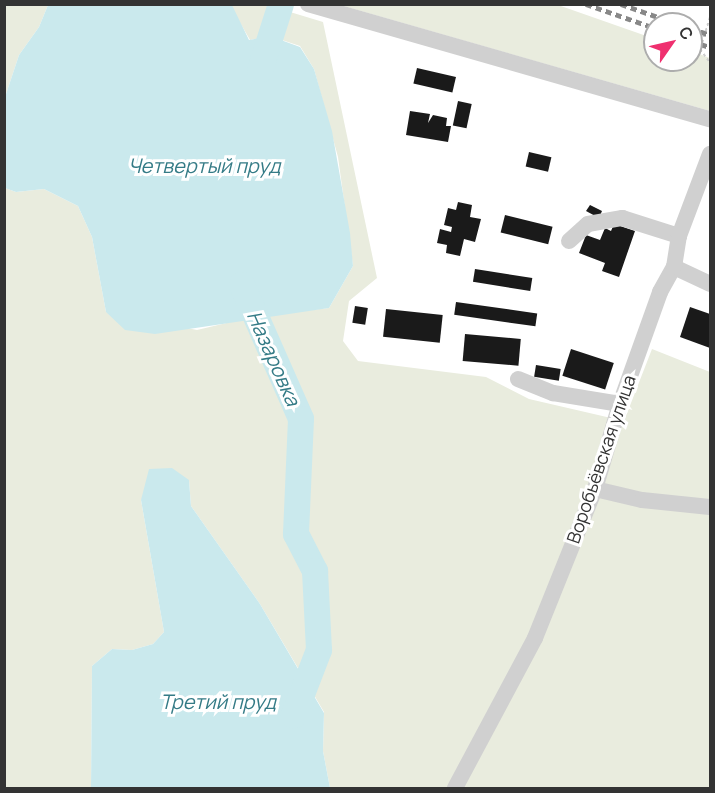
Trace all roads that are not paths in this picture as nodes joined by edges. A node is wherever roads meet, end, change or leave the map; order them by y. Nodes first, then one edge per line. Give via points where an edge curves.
1 (308, 4) edge
2 (711, 119) edge
3 (711, 154) edge
4 (679, 236) junction
5 (569, 241) dead end
6 (674, 267) junction
7 (711, 284) edge
8 (518, 379) dead end
9 (620, 404) junction
10 (595, 489) junction
11 (711, 507) edge
12 (455, 789) edge

1 - 2 street
3 - 4 street, Воробьёвская улица
4 - 5 street via 622,218 588,224
4 - 6 street, Воробьёвская улица
6 - 7 street
6 - 9 street, Воробьёвская улица via 660,292
8 - 9 street via 554,393
9 - 10 street, Воробьёвская улица
10 - 11 street via 642,500
10 - 12 street, Воробьёвская улица via 535,638

